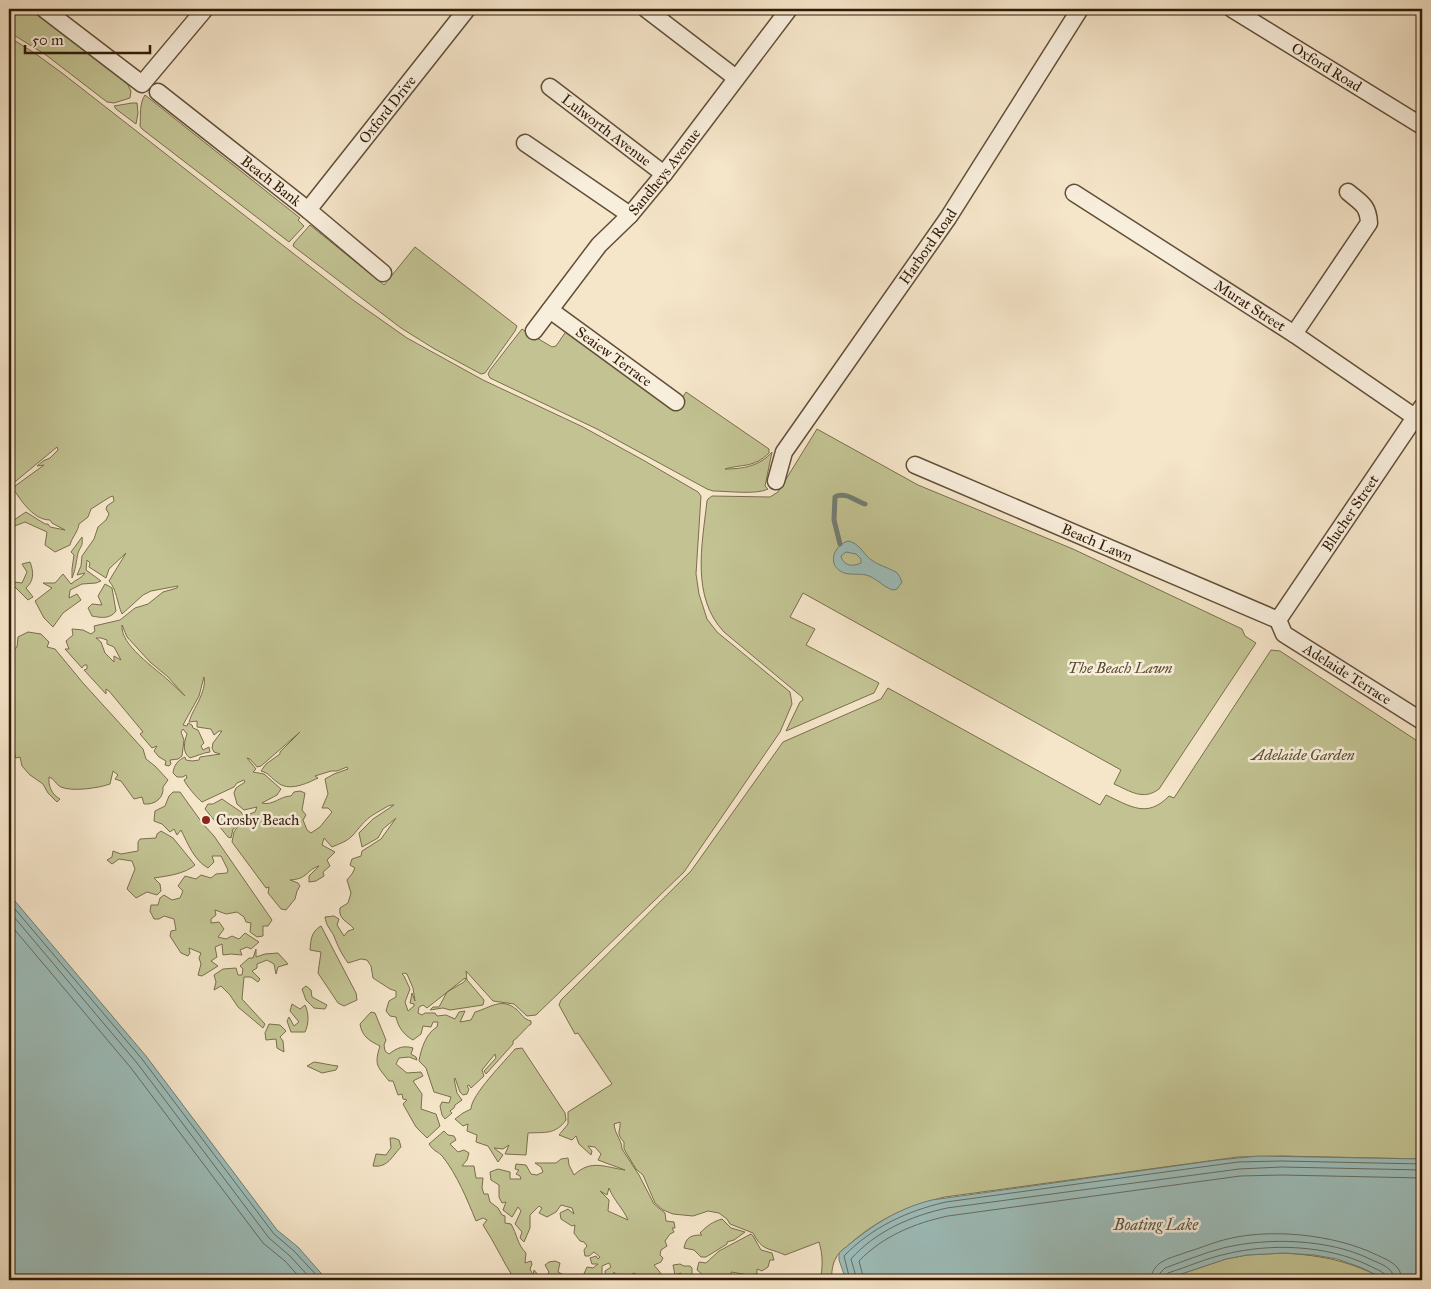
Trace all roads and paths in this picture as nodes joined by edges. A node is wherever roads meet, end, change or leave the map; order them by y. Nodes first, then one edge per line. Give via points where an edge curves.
1 (44, 9) edge
2 (205, 9) edge
3 (467, 9) edge
4 (646, 9) edge
5 (789, 9) edge
6 (1080, 9) edge
7 (1232, 9) edge
8 (736, 78) junction
9 (550, 87) dead end
10 (158, 92) dead end
11 (1422, 126) edge
12 (525, 144) dead end
13 (664, 174) junction
14 (1348, 192) dead end
15 (1074, 193) dead end
16 (308, 210) junction
17 (630, 215) junction
18 (383, 273) dead end
19 (550, 310) junction
20 (534, 331) dead end
21 (1294, 334) junction
22 (676, 402) dead end
23 (1420, 416) edge
24 (915, 465) dead end
25 (776, 481) dead end
26 (1278, 620) junction
27 (1422, 721) edge

1 - 2 street via 142,84
3 - 16 street, Oxford Drive
4 - 8 street
5 - 8 street, Sandheys Avenue
6 - 25 street, Harbord Road via 948,218 784,452
7 - 11 street, Oxford Road
8 - 13 street, Sandheys Avenue
9 - 13 street, Lulworth Avenue
10 - 16 street, Beach Bank
12 - 17 street
13 - 17 street, Sandheys Avenue
14 - 21 street via 1366,206 1369,223 1328,269
15 - 21 street, Murat Street
16 - 18 street, Beach Bank
17 - 19 street, Sandheys Avenue via 599,245
19 - 20 street, Sandheys Avenue
19 - 22 street, Seaiew Terrace
21 - 23 street, Murat Street
23 - 26 street, Blucher Street
24 - 26 street, Beach Lawn
26 - 27 street, Adelaide Terrace via 1284,634

